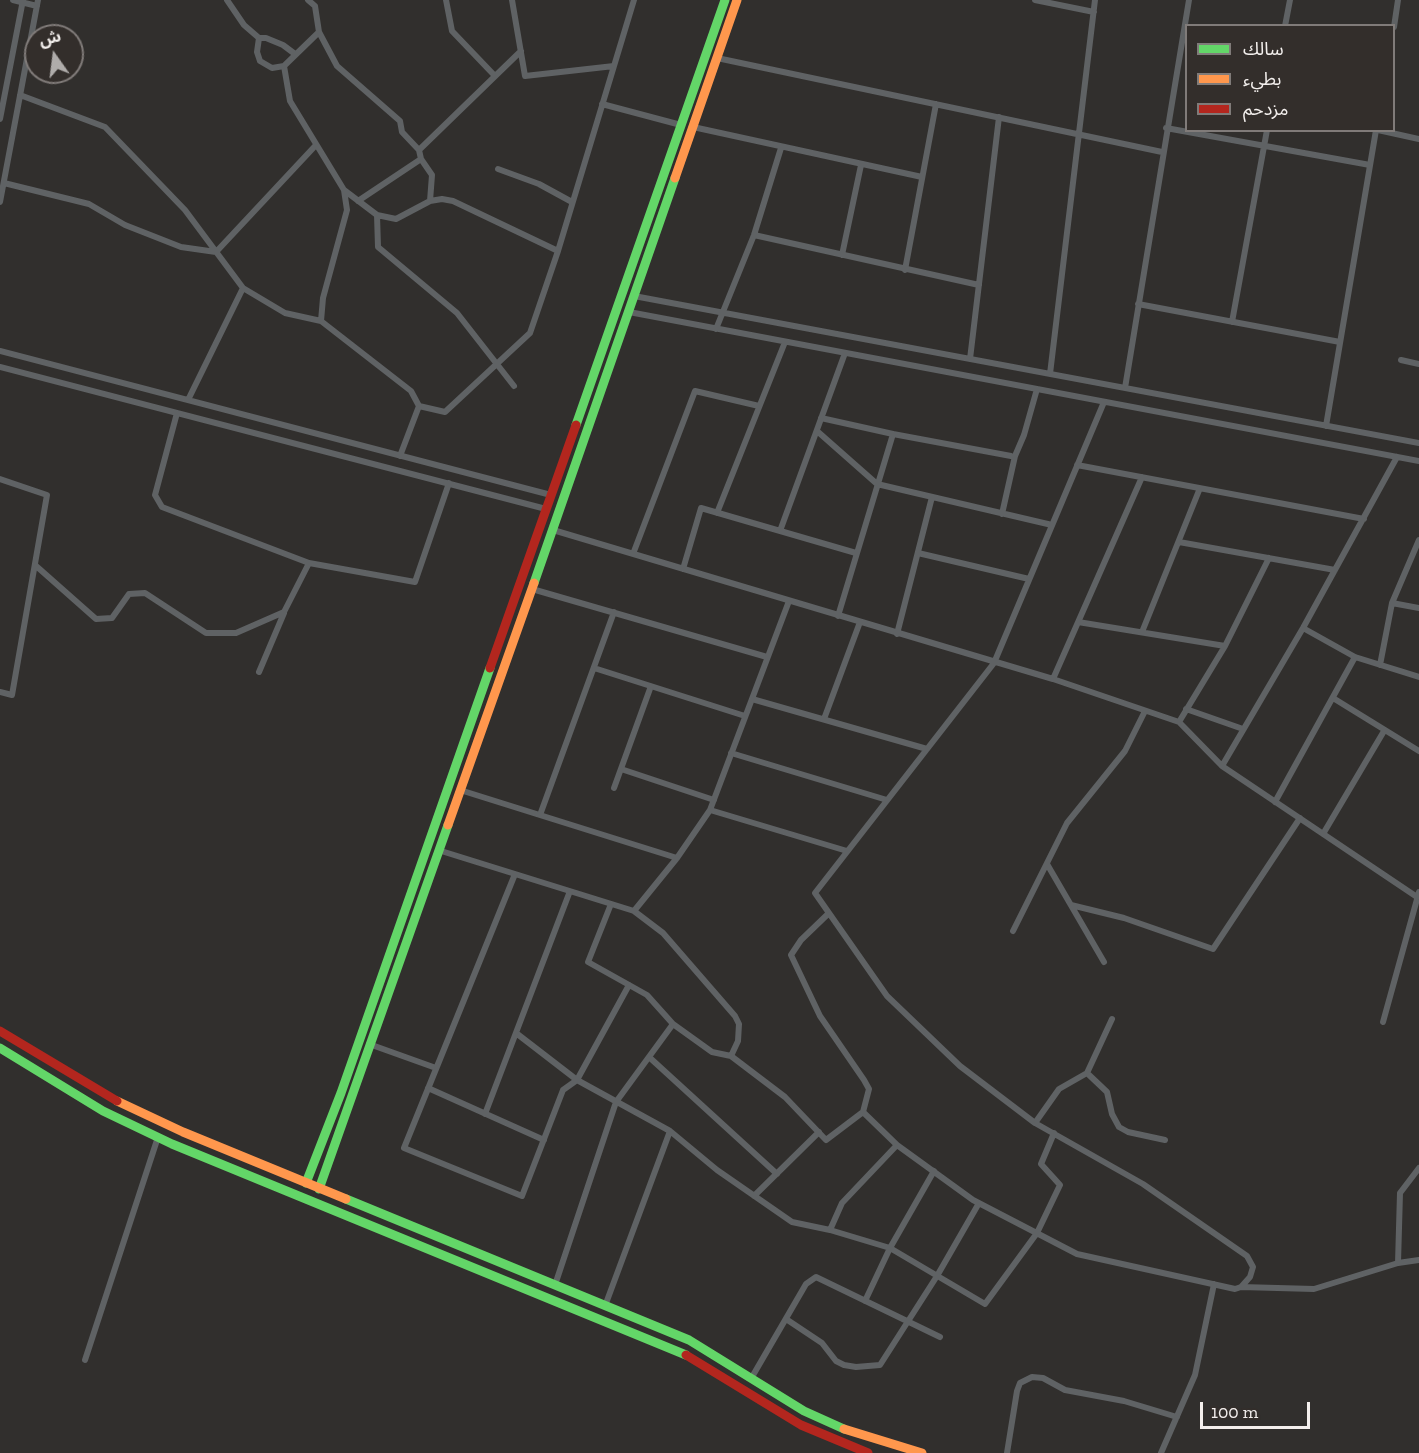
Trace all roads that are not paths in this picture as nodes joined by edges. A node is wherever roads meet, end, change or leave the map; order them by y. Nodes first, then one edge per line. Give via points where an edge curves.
1 (13, 0) edge
2 (227, 0) edge
3 (308, 0) edge
4 (446, 0) edge
5 (512, 0) edge
6 (634, 0) edge
7 (725, 0) edge
8 (737, 0) edge
9 (1035, 0) edge
10 (1095, 0) edge
11 (1189, 0) edge
12 (1290, 0) edge
13 (1398, 0) edge
14 (22, 1) edge
15 (38, 3) edge
16 (1094, 12) junction
17 (1285, 24) edge
18 (1394, 24) edge
19 (319, 32) junction
20 (259, 38) junction
21 (521, 51) junction
22 (295, 54) junction
23 (717, 58) junction
24 (284, 66) junction
25 (614, 66) junction
26 (495, 76) junction
27 (20, 95) junction
28 (602, 104) junction
29 (936, 104) junction
30 (1, 105) edge
31 (999, 117) junction
32 (0, 119) edge
33 (681, 124) junction
34 (693, 127) junction
35 (1166, 128) junction
36 (1185, 132) edge
37 (1187, 132) edge
38 (1267, 132) edge
39 (1377, 132) edge
40 (1386, 132) edge
41 (1080, 135) junction
42 (1419, 139) edge
43 (316, 145) junction
44 (1264, 147) junction
45 (781, 148) junction
46 (420, 150) junction
47 (1162, 152) junction
48 (421, 159) junction
49 (861, 165) junction
50 (1370, 165) junction
51 (498, 169) dead end
52 (922, 177) junction
53 (4, 183) junction
54 (344, 190) junction
55 (358, 201) junction
56 (430, 201) junction
57 (0, 202) edge
58 (572, 202) junction
59 (377, 215) junction
60 (754, 235) junction
61 (558, 251) junction
62 (216, 252) junction
63 (842, 255) junction
64 (905, 270) junction
65 (979, 285) junction
66 (243, 288) junction
67 (634, 296) junction
68 (1138, 304) junction
69 (628, 312) junction
70 (722, 312) junction
71 (321, 321) junction
72 (1232, 322) junction
73 (716, 329) junction
74 (785, 342) junction
75 (1340, 342) junction
76 (0, 351) edge
77 (845, 353) junction
78 (970, 359) junction
79 (1401, 360) dead end
80 (496, 363) junction
81 (1419, 364) edge
82 (0, 367) edge
83 (1050, 374) junction
84 (514, 386) dead end
85 (1125, 388) junction
86 (1037, 389) junction
87 (188, 400) junction
88 (1104, 402) junction
89 (419, 406) junction
90 (759, 406) junction
91 (177, 413) junction
92 (821, 418) junction
93 (1326, 426) junction
94 (817, 431) junction
95 (893, 434) junction
96 (1419, 443) edge
97 (400, 456) junction
98 (1011, 456) dead end
99 (1397, 457) junction
100 (1419, 461) edge
101 (1077, 465) junction
102 (1142, 477) junction
103 (0, 479) edge
104 (449, 483) junction
105 (877, 484) junction
106 (1200, 488) junction
107 (551, 495) junction
108 (932, 497) junction
109 (546, 509) junction
110 (717, 513) junction
111 (1002, 514) junction
112 (1364, 519) junction
113 (1052, 525) junction
114 (553, 530) junction
115 (780, 531) junction
116 (1419, 540) edge
117 (1179, 542) junction
118 (856, 553) junction
119 (918, 553) junction
120 (633, 554) junction
121 (1269, 558) junction
122 (309, 563) junction
123 (35, 565) junction
124 (683, 569) junction
125 (1335, 570) junction
126 (1029, 579) junction
127 (532, 589) junction
128 (789, 601) junction
129 (1392, 603) junction
130 (1419, 608) edge
131 (284, 612) junction
132 (614, 612) junction
133 (838, 616) junction
134 (860, 622) junction
135 (1078, 622) junction
136 (1303, 628) junction
137 (1142, 632) junction
138 (897, 634) junction
139 (1225, 646) junction
140 (767, 657) junction
141 (1354, 657) junction
142 (994, 663) junction
143 (1380, 665) junction
144 (594, 668) junction
145 (259, 672) dead end
146 (1419, 677) edge
147 (1053, 679) junction
148 (651, 686) junction
149 (0, 692) edge
150 (1333, 698) junction
151 (752, 699) junction
152 (1186, 709) junction
153 (1145, 711) junction
154 (745, 716) junction
155 (824, 720) junction
156 (1179, 722) junction
157 (1244, 729) junction
158 (1384, 731) junction
159 (927, 749) junction
160 (1419, 751) edge
161 (731, 753) junction
162 (1222, 766) junction
163 (621, 768) junction
164 (614, 788) dead end
165 (460, 790) junction
166 (714, 800) junction
167 (887, 800) junction
168 (1275, 802) junction
169 (710, 810) junction
170 (540, 815) junction
171 (1300, 818) junction
172 (1323, 834) junction
173 (438, 850) junction
174 (847, 851) junction
175 (677, 858) junction
176 (1047, 864) junction
177 (515, 874) junction
178 (570, 891) junction
179 (1418, 894) edge
180 (611, 904) junction
181 (1071, 905) junction
182 (634, 911) junction
183 (829, 913) junction
184 (1013, 931) dead end
185 (1104, 962) dead end
186 (629, 985) junction
187 (1112, 1020) dead end
188 (1383, 1022) dead end
189 (673, 1024) junction
190 (0, 1030) edge
191 (516, 1033) junction
192 (369, 1044) junction
193 (0, 1048) edge
194 (731, 1056) junction
195 (649, 1057) junction
196 (436, 1068) junction
197 (1087, 1073) junction
198 (577, 1080) junction
199 (428, 1088) junction
200 (616, 1101) junction
201 (863, 1112) junction
202 (486, 1114) junction
203 (1035, 1123) junction
204 (670, 1131) junction
205 (819, 1132) junction
206 (1054, 1133) junction
207 (158, 1137) junction
208 (544, 1140) junction
209 (1165, 1140) dead end
210 (897, 1145) junction
211 (1419, 1168) edge
212 (934, 1172) junction
213 (777, 1174) junction
214 (306, 1183) junction
215 (319, 1189) junction
216 (754, 1196) junction
217 (979, 1203) junction
218 (830, 1230) junction
219 (1037, 1233) junction
220 (890, 1248) junction
221 (1419, 1260) edge
222 (1398, 1263) junction
223 (937, 1276) junction
224 (1214, 1284) junction
225 (555, 1285) junction
226 (1241, 1287) junction
227 (865, 1301) junction
228 (605, 1306) junction
229 (786, 1319) junction
230 (907, 1323) junction
231 (940, 1337) dead end
232 (85, 1360) dead end
233 (752, 1377) junction
234 (1177, 1417) junction
235 (868, 1453) edge
236 (922, 1453) edge
237 (1007, 1453) edge
238 (1161, 1453) edge

1 - 14 street
2 - 20 street via 244,25
3 - 19 street via 315,6
4 - 26 street via 452,32
5 - 21 street
6 - 25 street
7 - 33 main road
8 - 23 main road
9 - 16 street
10 - 16 street
11 - 35 street
12 - 17 street
13 - 18 street
14 - 15 street
14 - 30 street
15 - 27 street
16 - 41 street
19 - 22 street
19 - 46 street via 337,66 400,120 402,132
20 - 22 street via 284,45
20 - 24 street via 260,61 272,68
21 - 25 street via 525,76
21 - 26 street
22 - 24 street
23 - 29 street
23 - 34 main road
24 - 43 street via 290,101
25 - 28 street
26 - 46 street
27 - 53 street
27 - 62 street via 105,127 185,210
28 - 33 street
28 - 58 street
29 - 31 street
29 - 52 street
30 - 32 street
31 - 41 street
31 - 65 street
33 - 107 main road
34 - 45 street
34 - 67 main road
35 - 36 street
35 - 47 street
37 - 44 street
38 - 44 street
39 - 50 street
40 - 42 street
41 - 47 street
41 - 83 street
43 - 54 street
43 - 62 street
44 - 50 street
44 - 72 street
45 - 49 street
45 - 60 street
46 - 48 street
47 - 68 street
48 - 55 street
48 - 56 street via 432,175
49 - 52 street
49 - 63 street
50 - 75 street
51 - 58 street
52 - 64 street
53 - 57 street
53 - 62 street via 89,204 125,225 181,247
54 - 55 street
54 - 71 street via 347,210 323,298
55 - 59 street
56 - 59 street via 396,219
56 - 61 street via 453,201
58 - 61 street
59 - 80 street via 378,248 457,314
60 - 63 street
60 - 70 street
61 - 80 street via 530,333
62 - 66 street
63 - 64 street
64 - 65 street
65 - 78 street
66 - 71 street via 285,313
66 - 87 street
67 - 69 main road
67 - 70 street
68 - 72 street
68 - 85 street
69 - 73 street
69 - 114 main road
70 - 73 street
70 - 78 street
71 - 89 street via 411,391
72 - 75 street
73 - 74 street
74 - 77 street
74 - 90 street
75 - 93 street
76 - 87 street
77 - 86 street
77 - 92 street
78 - 83 street
79 - 81 street
80 - 84 street
80 - 89 street via 445,411
82 - 91 street
83 - 85 street
85 - 93 street
86 - 88 street
86 - 111 street via 1015,456
87 - 97 street
88 - 99 street
88 - 101 street
89 - 97 street
90 - 110 street
90 - 120 street via 695,391
91 - 104 street
91 - 122 street via 155,495 162,507
92 - 94 street
92 - 95 street
93 - 96 street
94 - 105 street
94 - 115 street
95 - 98 street
95 - 105 street
97 - 107 street
99 - 100 street
99 - 112 street
101 - 102 street
101 - 113 street
102 - 106 street
102 - 135 street
103 - 123 street via 47,495
104 - 109 street
104 - 122 street via 415,582
105 - 108 street
105 - 118 street
106 - 112 street
106 - 117 street
107 - 109 main road
108 - 111 street
108 - 119 street
109 - 214 main road
110 - 115 street
110 - 124 street via 701,508
111 - 113 street
112 - 125 street
113 - 126 street
114 - 120 street
114 - 127 main road
115 - 118 street
116 - 129 street
117 - 121 street
117 - 137 street
118 - 133 street
119 - 126 street
119 - 138 street
120 - 124 street
121 - 125 street
121 - 139 street
122 - 131 street
123 - 131 street via 96,619 112,618 129,594 145,593 206,633 236,633
123 - 149 street via 12,695
124 - 128 street
125 - 136 street
126 - 142 street
127 - 132 street
127 - 165 main road
128 - 133 street
128 - 140 street
129 - 130 street
129 - 143 street
131 - 145 street
132 - 140 street
132 - 144 street
133 - 134 street
134 - 138 street
134 - 155 street
135 - 137 street
135 - 147 street
136 - 141 street
136 - 157 street
137 - 139 street
138 - 142 street
139 - 152 street
140 - 151 street
141 - 143 street
141 - 150 street
142 - 147 street
142 - 159 street
143 - 146 street
144 - 148 street
144 - 170 street
147 - 153 street
148 - 154 street
148 - 163 street
150 - 158 street
150 - 168 street
151 - 154 street
151 - 155 street
152 - 156 street
152 - 157 street
153 - 156 street
153 - 176 street via 1125,751 1067,823
154 - 161 street
155 - 159 street
156 - 162 street
157 - 162 street
158 - 160 street
158 - 172 street
159 - 167 street
161 - 166 street
161 - 167 street
162 - 168 street
163 - 164 street
163 - 166 street
165 - 170 street
165 - 173 main road
166 - 169 street
167 - 174 street
168 - 171 street
169 - 174 street
169 - 175 street
170 - 175 street
171 - 172 street
171 - 181 street via 1213,949 1124,918
172 - 179 street
173 - 177 street
173 - 192 main road
174 - 183 street via 815,893
175 - 182 street
176 - 181 street
176 - 184 street
177 - 178 street
177 - 196 street
178 - 180 street
178 - 191 street
179 - 188 street
180 - 182 street
180 - 186 street via 588,962
181 - 185 street
182 - 194 street via 663,933 735,1016 739,1024 738,1041
183 - 201 street via 790,955 820,1016 869,1089
183 - 203 street via 887,996 960,1066
186 - 189 street via 647,995
186 - 198 street
187 - 197 street
189 - 194 street via 712,1052
189 - 195 street
190 - 214 main road via 119,1102
191 - 198 street
191 - 202 street
192 - 196 street
192 - 215 main road
193 - 207 main road via 103,1111
194 - 205 street via 785,1097
195 - 200 street
195 - 213 street
196 - 199 street
197 - 203 street via 1059,1089
197 - 209 street via 1107,1092 1119,1127
198 - 200 street
198 - 208 street via 563,1090
199 - 202 street
199 - 208 street via 404,1148 522,1196
200 - 204 street
200 - 225 street
201 - 205 street via 826,1140
201 - 210 street
202 - 208 street
203 - 206 street
204 - 216 street
204 - 228 street
205 - 213 street
206 - 219 street via 1041,1164 1060,1185
206 - 226 street via 1143,1184 1247,1256 1253,1267
207 - 232 street
207 - 235 main road via 683,1353 801,1425
210 - 212 street
210 - 218 street via 842,1203
211 - 222 street via 1400,1193
212 - 217 street
212 - 220 street
213 - 216 street
214 - 215 main road
215 - 225 main road
216 - 218 street via 792,1222
217 - 219 street
217 - 223 street
218 - 220 street
219 - 223 street via 984,1304
219 - 224 street via 1077,1254
220 - 223 street
220 - 227 street
221 - 222 street
222 - 226 street via 1314,1289
223 - 230 street
224 - 226 street
224 - 234 street via 1199,1360
225 - 228 main road
227 - 229 street via 816,1277 806,1284
227 - 230 street
228 - 233 main road via 689,1340
229 - 230 street via 822,1343 836,1361 856,1367 880,1365
229 - 233 street
230 - 231 street
233 - 236 main road via 804,1411 857,1435
234 - 237 street via 1124,1401 1065,1390 1043,1378 1032,1377 1020,1383 1017,1391
234 - 238 street

